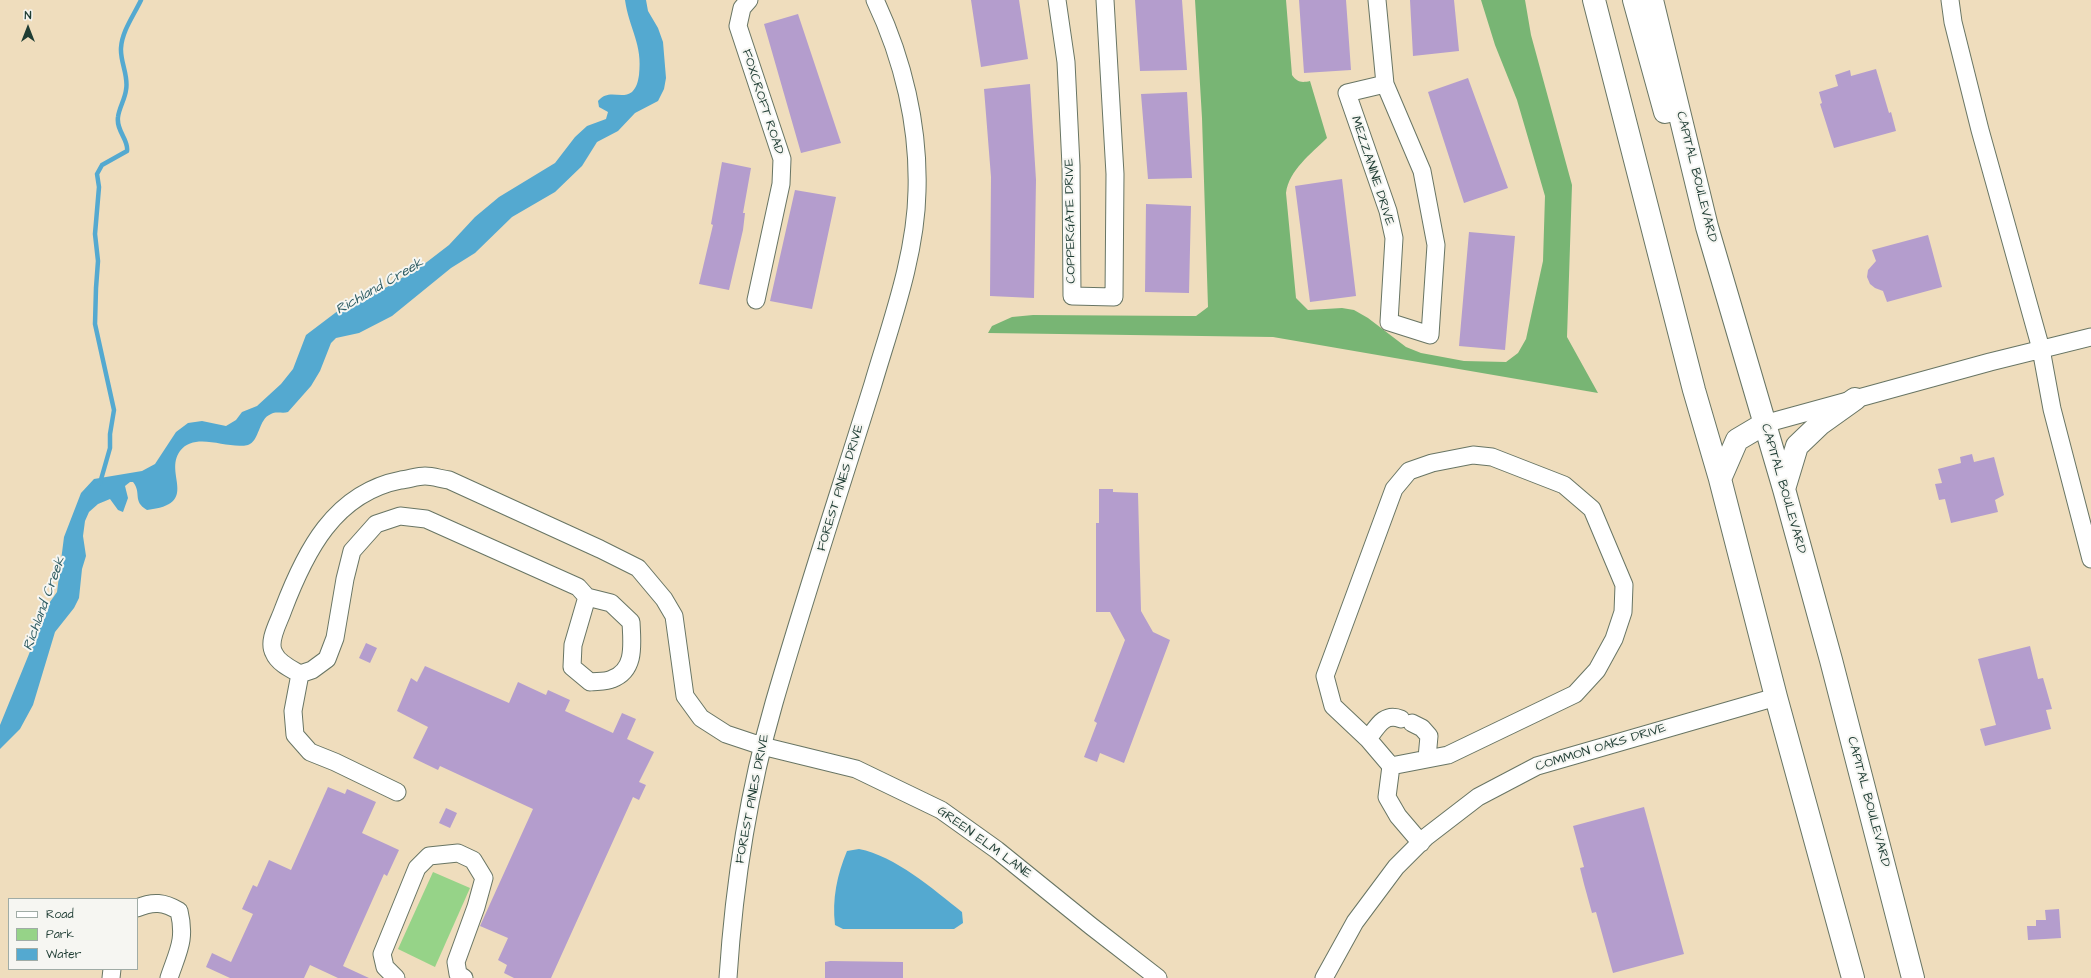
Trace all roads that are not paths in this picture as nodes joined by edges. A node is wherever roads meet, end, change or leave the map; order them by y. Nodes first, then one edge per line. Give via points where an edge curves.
1 (748, 0) edge
2 (875, 0) edge
3 (1057, 0) edge
4 (1105, 0) edge
5 (1377, 0) edge
6 (1594, 0) edge
7 (1634, 0) edge
8 (1652, 0) edge
9 (1950, 0) edge
10 (1385, 84) junction
11 (1695, 173) junction
12 (756, 300) dead end
13 (2091, 337) edge
14 (2041, 349) junction
15 (1856, 399) junction
16 (1764, 424) junction
17 (1720, 479) junction
18 (1784, 489) junction
19 (2091, 559) edge
20 (587, 597) junction
21 (300, 674) junction
22 (1776, 697) junction
23 (1368, 739) junction
24 (762, 746) junction
25 (1427, 758) junction
26 (1390, 766) junction
27 (397, 792) dead end
28 (1420, 843) junction
29 (138, 908) edge
30 (457, 977) edge
31 (169, 978) edge
32 (396, 978) edge
33 (728, 978) edge
34 (1158, 978) edge
35 (1324, 978) edge
36 (1853, 978) edge
37 (1913, 978) edge

1 - 12 street, FOXCROFT ROAD via 742,8 738,26 782,159 781,184
2 - 24 street, FOREST PINES DRIVE via 891,37 912,116 917,192 910,251 878,367
3 - 4 street, COPPERGATE DRIVE via 1066,62 1071,166 1072,296 1114,297 1114,167
5 - 10 street, MEZZANINE DRIVE
6 - 17 highway via 1694,390
7 - 11 highway via 1670,130
8 - 11 highway, CAPITAL BOULEVARD
9 - 14 street via 1953,22 1980,130
10 - 10 street, MEZZANINE DRIVE via 1347,94 1388,211 1394,238 1389,322 1430,335 1436,245 1422,171
11 - 16 highway, CAPITAL BOULEVARD via 1707,227
13 - 14 street
14 - 15 street
14 - 19 street via 2052,409
15 - 16 street
15 - 18 highway via 1820,424 1797,446
16 - 17 highway via 1737,440
16 - 18 highway, CAPITAL BOULEVARD
17 - 22 highway
18 - 37 highway, CAPITAL BOULEVARD
20 - 20 street via 573,646 572,667 590,682 611,680 626,670 632,655 631,622 611,603
20 - 21 street via 578,588 426,519 400,516 376,524 352,551 335,638 326,659 312,670
21 - 24 street, GREEN ELM LANE via 286,666 273,653 272,640 310,551 336,514 361,494 388,483 425,476 449,480 638,568 674,616 685,696 707,722 726,734
21 - 27 street via 292,711 295,735 310,752
22 - 28 street, COMMON OAKS DRIVE via 1536,766 1478,797
22 - 36 highway
23 - 25 street via 1384,719 1394,716 1422,728 1429,736
23 - 25 street via 1332,706 1325,676 1394,489 1409,471 1432,463 1473,456 1492,457 1564,485 1592,509 1624,585 1623,612 1614,639 1597,670 1575,694 1448,755
23 - 26 street
24 - 33 street, FOREST PINES DRIVE via 741,852
24 - 34 street, GREEN ELM LANE via 856,769 941,810 997,850
25 - 26 street
26 - 28 street via 1387,797 1398,816
28 - 35 street, COMMON OAKS DRIVE via 1396,867 1355,922
29 - 31 street via 148,903 166,903 179,910 183,926 180,949
30 - 32 street via 456,962 484,878 473,860 458,853 428,856 417,868 382,954 385,967

